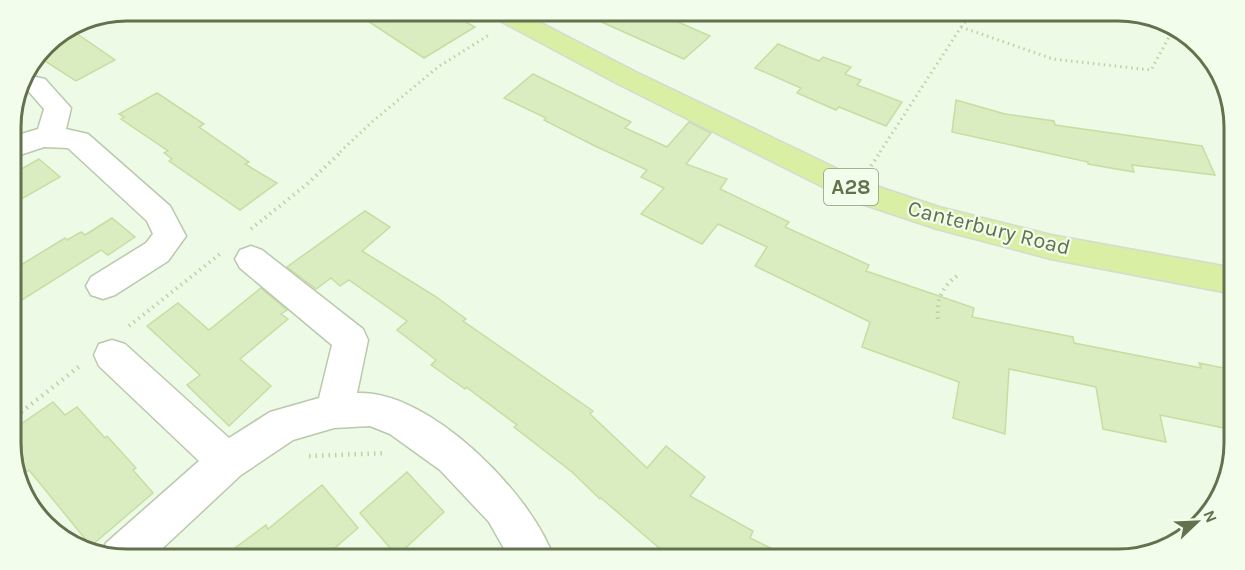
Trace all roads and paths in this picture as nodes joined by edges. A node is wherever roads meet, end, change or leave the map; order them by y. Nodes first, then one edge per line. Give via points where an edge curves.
1 (498, 21) edge
2 (518, 21) edge
3 (967, 21) edge
4 (962, 27) junction
5 (1170, 35) edge
6 (36, 85) dead end
7 (50, 136) junction
8 (21, 145) edge
9 (857, 190) junction
10 (239, 249) junction
11 (958, 275) dead end
12 (1224, 279) edge
13 (103, 286) dead end
14 (938, 319) dead end
15 (106, 350) junction
16 (334, 411) junction
17 (21, 413) edge
18 (413, 428) junction
19 (302, 456) dead end
20 (227, 462) junction
21 (131, 549) edge
22 (526, 549) edge

1 - 10 path via 373,122
2 - 9 highway, Canterbury Road / A28
3 - 4 path
4 - 5 path via 1053,58 1151,70
4 - 9 path
6 - 7 street via 58,108
7 - 8 street
7 - 13 street via 78,141 159,214 170,236 157,252
9 - 12 highway, Canterbury Road / A28 via 937,218 1051,247
10 - 15 path
10 - 16 street via 351,340
11 - 14 path via 944,285 936,307
15 - 17 path
15 - 20 street
16 - 18 street via 370,409
16 - 20 street via 283,425
18 - 19 path via 387,453
18 - 22 street via 454,457 502,507
20 - 21 street

